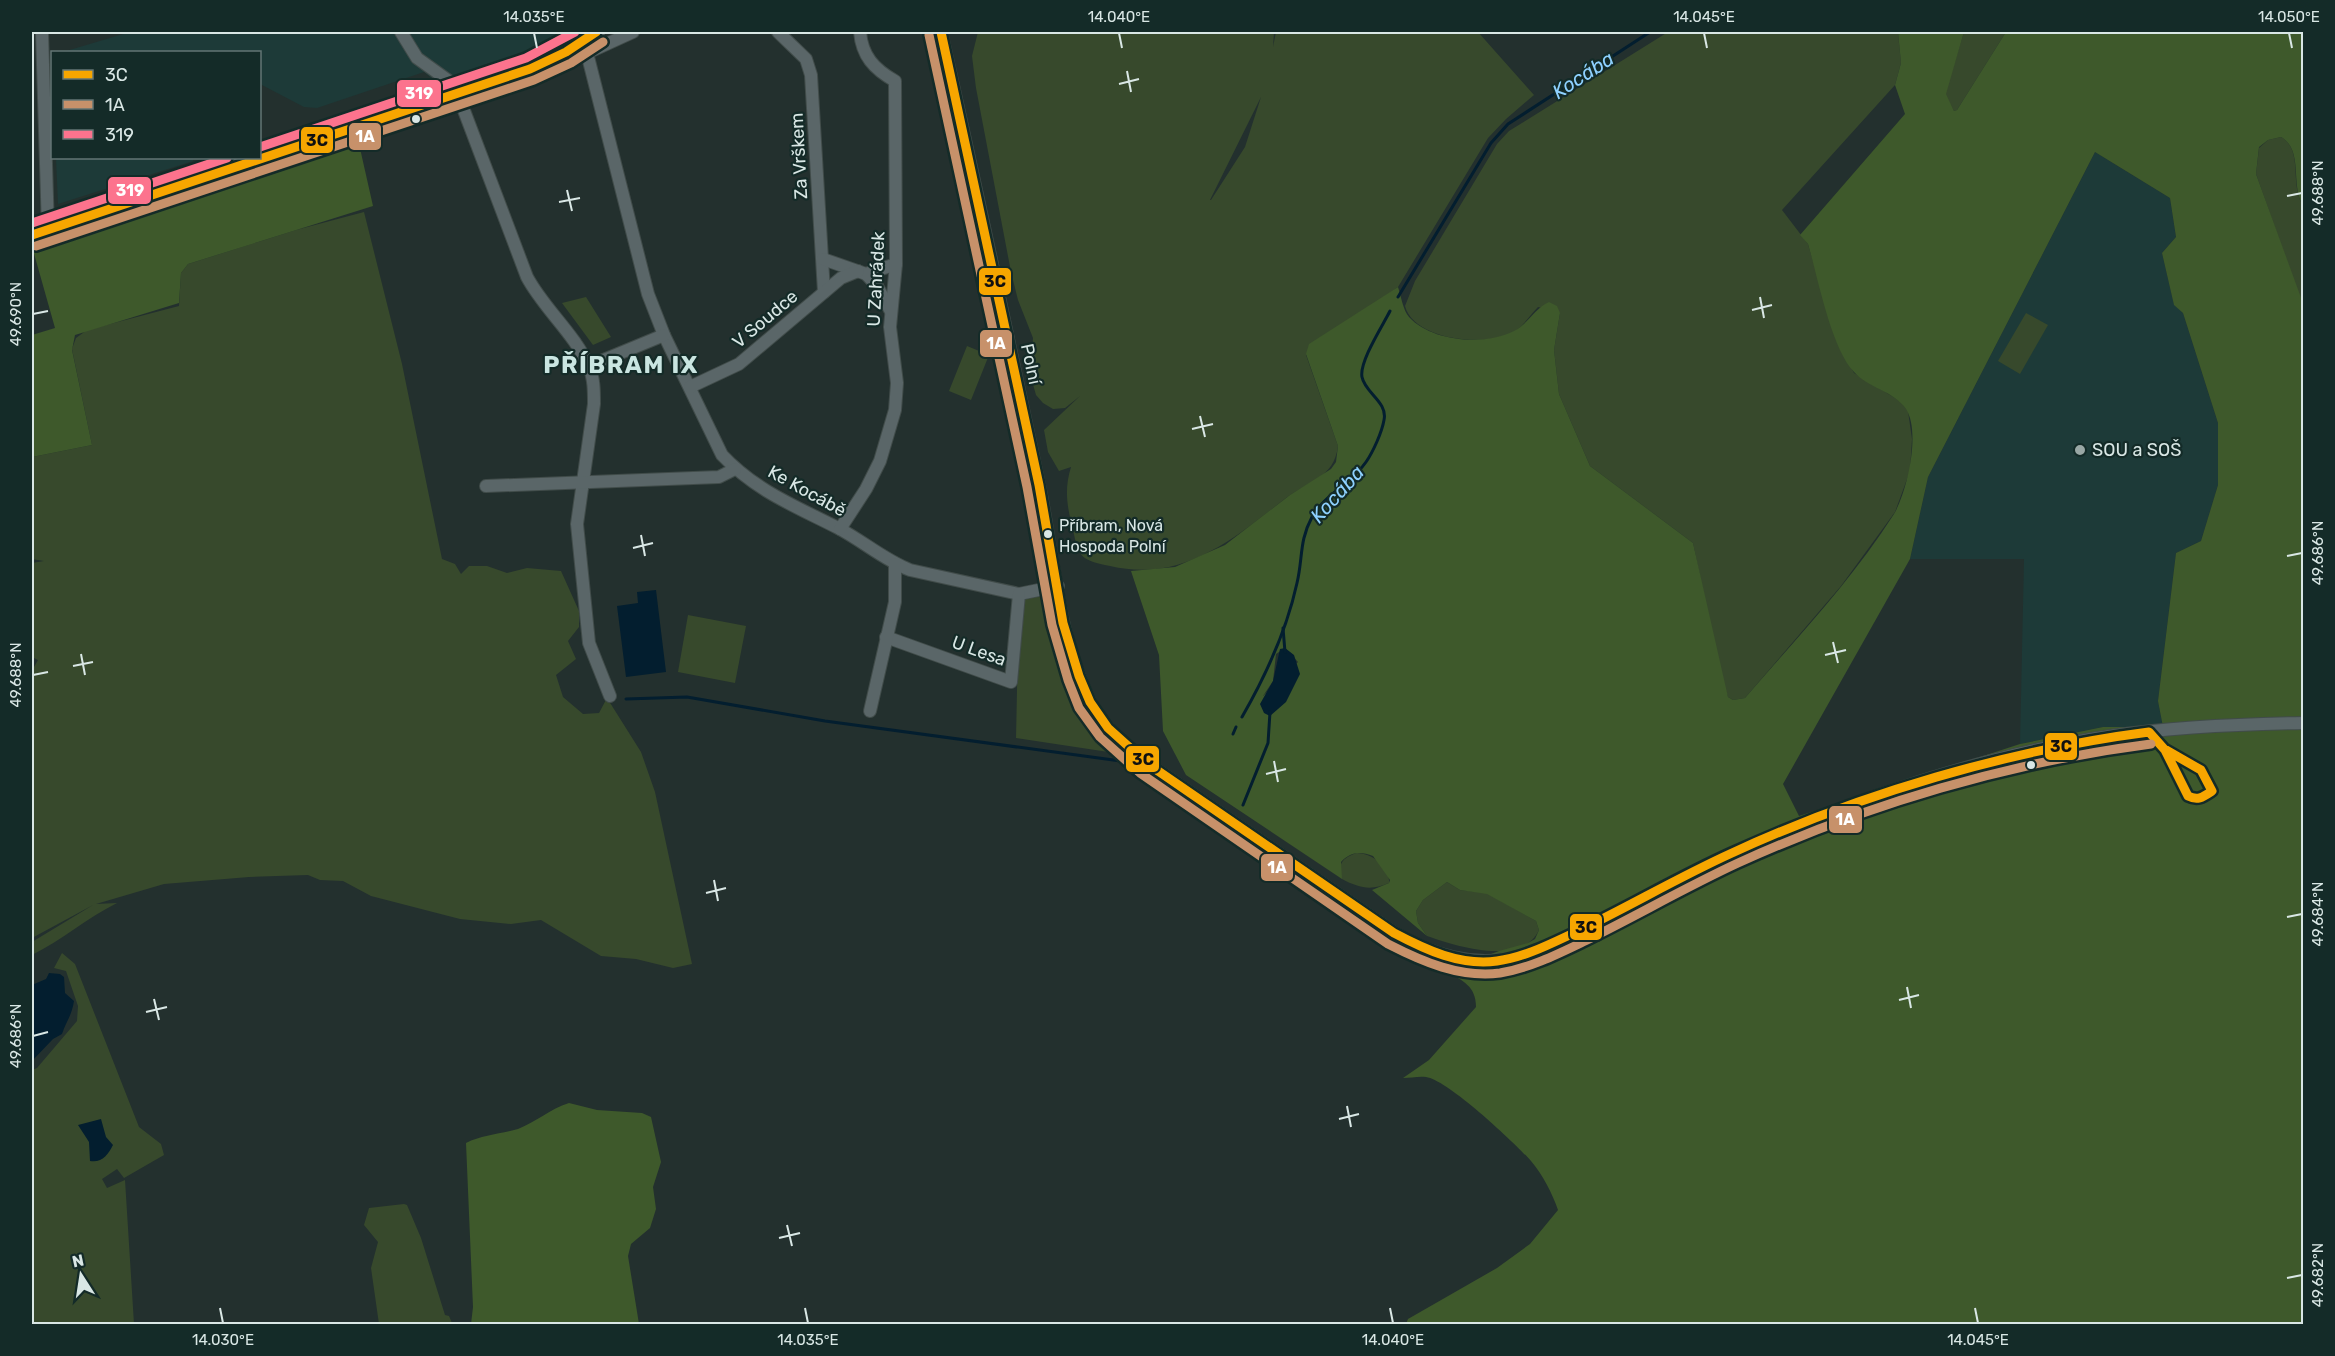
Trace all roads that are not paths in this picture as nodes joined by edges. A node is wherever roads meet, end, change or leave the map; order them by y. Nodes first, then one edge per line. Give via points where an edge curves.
1 (42, 32) edge
2 (401, 32) edge
3 (596, 32) edge
4 (633, 32) edge
5 (778, 32) edge
6 (860, 32) edge
7 (941, 32) edge
8 (582, 49) junction
9 (457, 92) junction
10 (261, 158) edge
11 (258, 159) edge
12 (48, 230) junction
13 (32, 235) edge
14 (823, 259) junction
15 (896, 264) junction
16 (862, 272) junction
17 (824, 292) junction
18 (890, 311) junction
19 (664, 335) junction
20 (589, 366) junction
21 (690, 387) junction
22 (735, 469) junction
23 (582, 484) junction
24 (486, 486) dead end
25 (840, 529) junction
26 (895, 564) junction
27 (1058, 586) junction
28 (1019, 594) junction
29 (886, 636) junction
30 (610, 696) dead end
31 (870, 711) dead end
32 (2304, 723) edge

1 - 12 street
2 - 9 street via 417,58 449,81
3 - 8 street
4 - 8 street
5 - 14 street, Za Vrškem via 806,59 811,75
6 - 15 street, U Zahrádek via 863,51 870,62 895,81
7 - 27 street, Polní
8 - 9 street
8 - 19 street, Ke Kocábě via 645,284
9 - 10 street
9 - 20 street via 527,277
11 - 12 street
12 - 13 street
14 - 16 street
14 - 17 street, Za Vrškem
15 - 16 street, V Soudce
15 - 18 street, U Zahrádek
16 - 17 street, V Soudce via 841,278
16 - 18 street via 877,286
17 - 21 street, V Soudce via 739,364
18 - 25 street, U Zahrádek via 897,383 886,447 866,489
19 - 20 street
19 - 21 street, Ke Kocábě
20 - 23 street via 594,404
21 - 22 street, Ke Kocábě via 711,437
22 - 23 street via 719,477
22 - 25 street, Ke Kocábě via 783,503
23 - 24 street
23 - 30 street via 577,524 585,616 589,643
25 - 26 street, Ke Kocábě
26 - 28 street, Ke Kocábě
26 - 29 street via 895,602
27 - 28 street, Ke Kocábě
27 - 32 street, Polní via 1076,669 1091,704 1116,737 1148,764 1394,933 1419,947 1468,961 1495,961 1543,948 1731,854 1798,825 1917,784 2023,754 2111,736 2230,724
28 - 29 street, U Lesa via 1011,682
29 - 31 street

